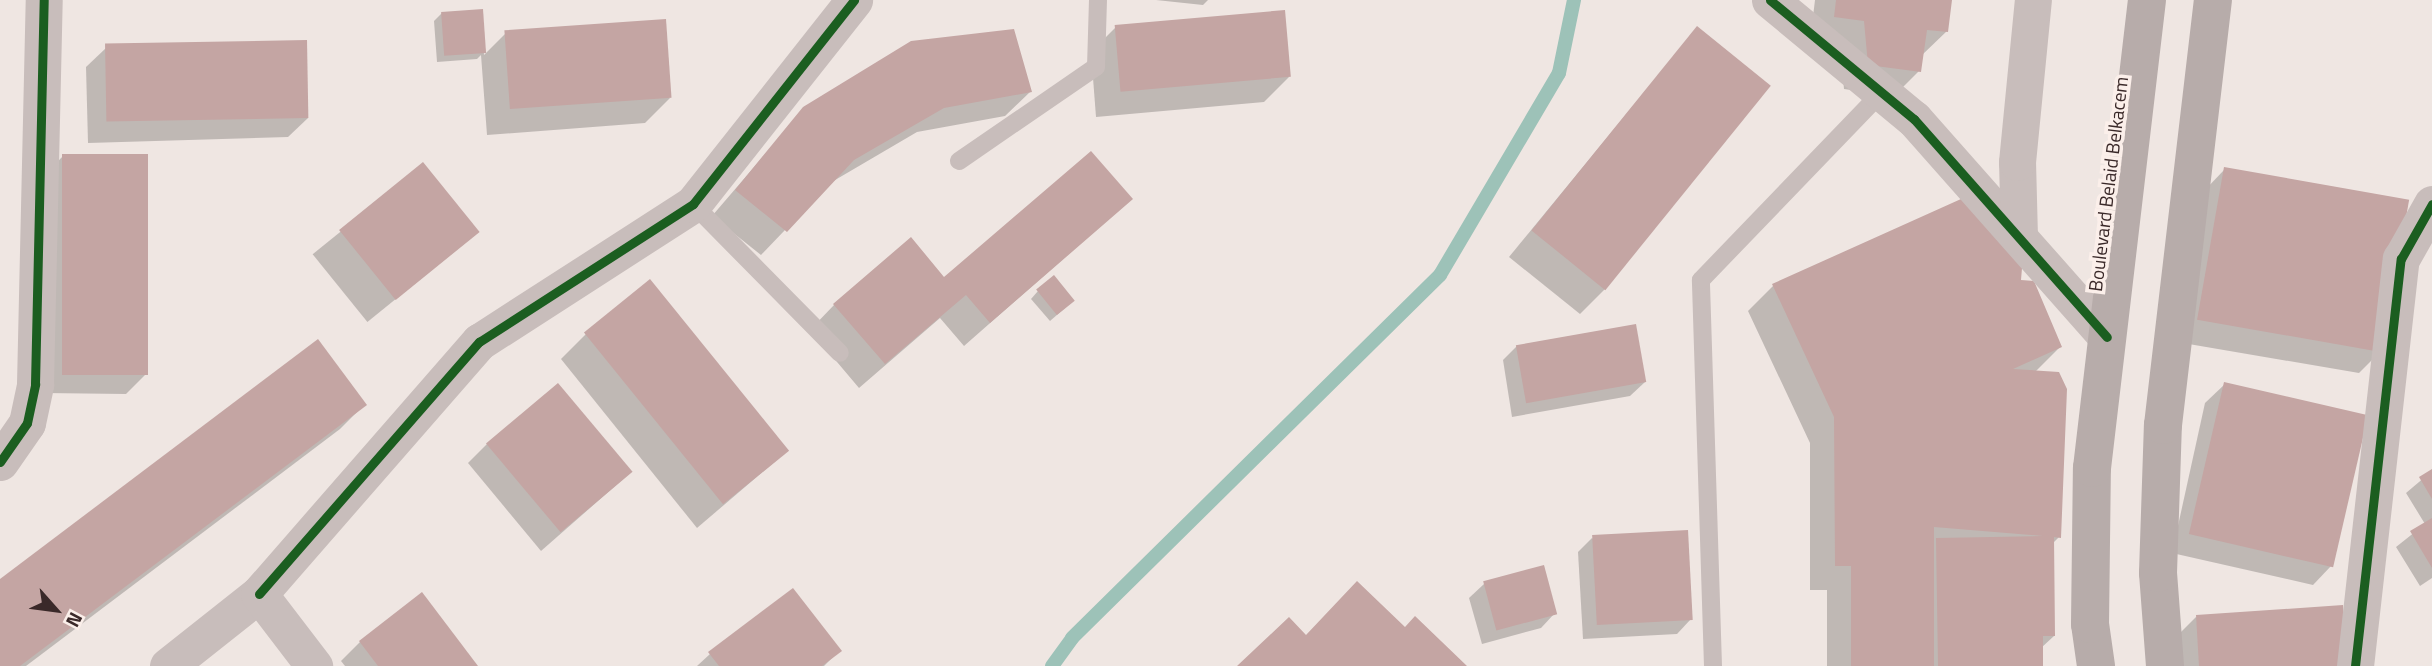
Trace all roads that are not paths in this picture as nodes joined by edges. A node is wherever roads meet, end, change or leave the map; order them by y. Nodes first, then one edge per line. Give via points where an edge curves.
1 (44, 0) edge
2 (854, 0) edge
3 (1098, 0) edge
4 (1770, 0) edge
5 (2033, 0) edge
6 (2147, 0) edge
7 (2213, 0) edge
8 (1881, 93) junction
9 (959, 161) dead end
10 (693, 204) junction
11 (2432, 204) edge
12 (2019, 237) junction
13 (2107, 337) junction
14 (840, 353) dead end
15 (0, 462) edge
16 (259, 594) junction
17 (168, 666) edge
18 (314, 666) edge
19 (1713, 666) edge
20 (2096, 666) edge
21 (2165, 666) edge
22 (2355, 666) edge

1 - 15 street via 35,384 27,423
2 - 10 street
3 - 9 lane via 1096,67
4 - 8 street
5 - 12 street via 2017,162
6 - 13 main road, Boulevard Belaid Belkacem
7 - 21 main road via 2163,425 2158,573
8 - 12 street via 1914,119
8 - 19 lane via 1701,280
10 - 14 lane
10 - 16 street via 480,342
11 - 22 street via 2401,259
12 - 13 street
13 - 20 main road, Boulevard Belaid Belkacem via 2092,468 2090,624
16 - 17 street
16 - 18 street

